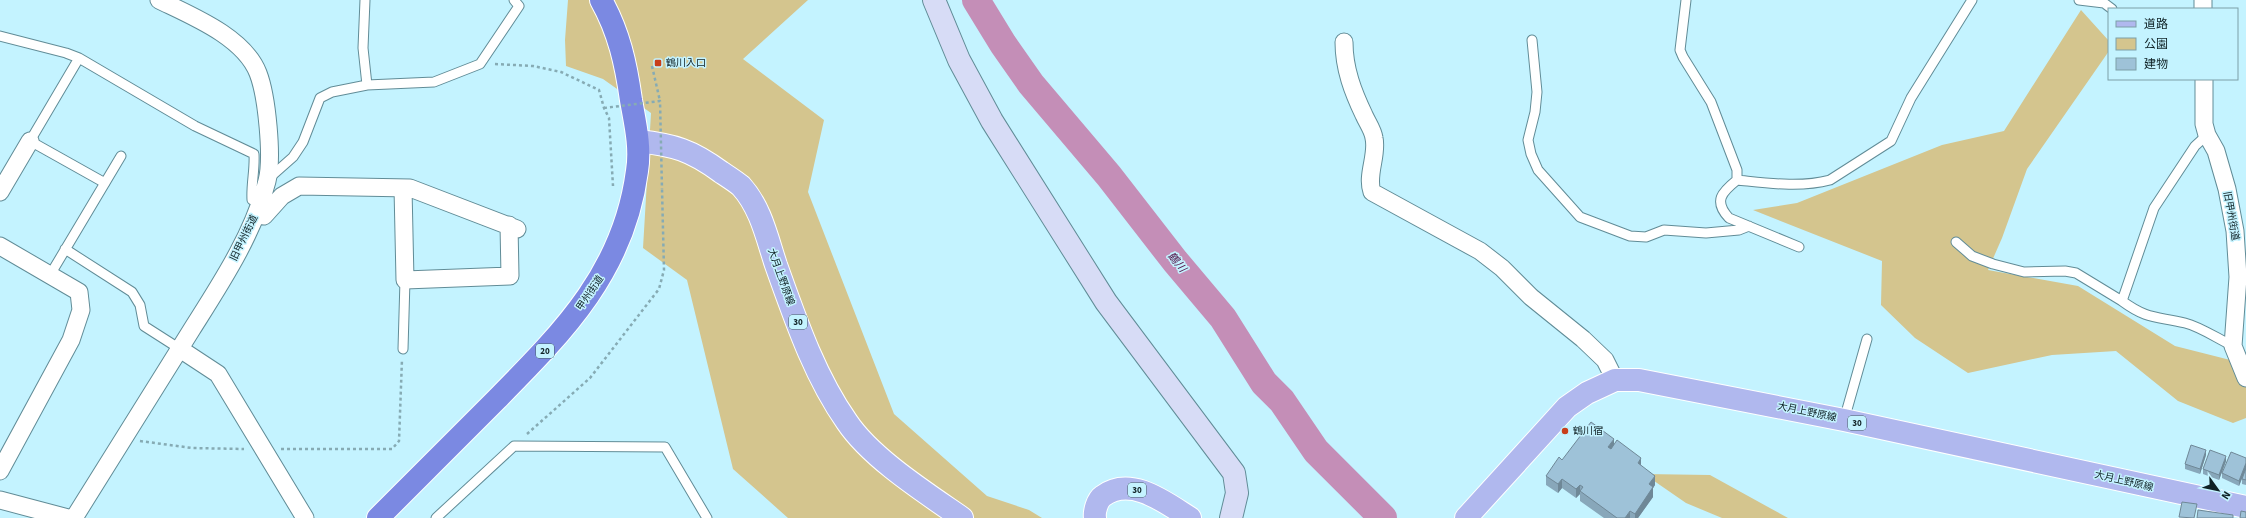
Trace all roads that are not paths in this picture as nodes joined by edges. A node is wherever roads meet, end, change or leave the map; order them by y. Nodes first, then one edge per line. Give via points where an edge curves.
1 (159, 0) edge
2 (365, 0) edge
3 (514, 0) edge
4 (600, 0) edge
5 (934, 0) edge
6 (1686, 0) edge
7 (1972, 0) edge
8 (2079, 0) edge
9 (2111, 8) edge
10 (0, 36) edge
11 (1532, 40) dead end
12 (1344, 42) dead end
13 (79, 58) junction
14 (2204, 80) edge
15 (367, 85) junction
16 (2207, 135) junction
17 (30, 141) junction
18 (638, 141) junction
19 (121, 156) dead end
20 (5, 172) edge
21 (267, 180) junction
22 (1737, 180) junction
23 (104, 183) junction
24 (403, 188) junction
25 (0, 192) edge
26 (257, 212) junction
27 (1749, 226) junction
28 (1956, 242) dead end
29 (0, 246) edge
30 (1799, 247) dead end
31 (65, 249) junction
32 (50, 275) junction
33 (405, 280) junction
34 (2122, 301) junction
35 (1867, 339) dead end
36 (2233, 346) junction
37 (180, 349) junction
38 (403, 349) road end
39 (2246, 378) edge
40 (1615, 380) junction
41 (1844, 420) junction
42 (0, 471) edge
43 (0, 500) edge
44 (2246, 507) edge
45 (440, 516) edge
46 (68, 518) edge
47 (74, 518) edge
48 (305, 518) edge
49 (378, 518) edge
50 (707, 518) edge
51 (962, 518) edge
52 (1095, 518) edge
53 (1190, 518) edge
54 (1231, 518) edge
55 (1466, 518) edge

1 - 21 street, 旧甲州街道 via 220,32 239,46 258,72 265,107 269,160
2 - 15 lane via 363,48
3 - 15 lane via 519,6 480,64 434,82
4 - 18 highway, 甲州街道 / 20 via 613,21 625,62
5 - 54 street via 958,60 992,121 1106,302 1234,473 1237,493
6 - 22 lane via 1680,50 1711,102 1737,170
7 - 22 lane via 1911,98 1891,141 1822,183 1773,184
8 - 9 lane via 2104,3
10 - 13 lane via 66,52
11 - 27 lane via 1537,92 1528,140 1531,154 1538,170 1580,217 1630,236 1646,237 1664,230 1706,233 1739,230
12 - 40 street via 1344,62 1350,82 1374,138 1374,163 1370,185 1372,192 1480,251 1502,268 1530,297 1583,339 1604,360
13 - 17 lane
13 - 21 lane via 195,126 254,154 252,200
14 - 16 street, 旧甲州街道 via 2204,124
15 - 21 lane via 332,92 320,98 303,142 292,157
16 - 34 lane via 2195,146 2154,208
16 - 36 street, 旧甲州街道 via 2216,151 2227,189 2237,253 2238,277
17 - 20 street
17 - 23 lane
18 - 49 highway, 甲州街道 / 20 via 638,170 630,206 617,247 601,279 547,349
18 - 51 main road, 大月上野原線 / 30 via 667,144 683,149 704,160 740,186 761,218 776,266 818,373 847,422 862,440 889,464
19 - 23 lane
20 - 25 street
21 - 26 street, 旧甲州街道
22 - 27 lane via 1722,192 1720,200 1723,212 1729,218
23 - 31 lane
24 - 26 street via 299,186 282,196 264,216
24 - 33 street
24 - 33 street via 410,188 513,227 510,276
26 - 37 street, 旧甲州街道 via 228,272
27 - 30 lane
28 - 34 lane via 1972,256 1992,264 2024,272 2076,273
29 - 32 street
31 - 32 lane
31 - 37 lane via 132,292 140,305 144,326
32 - 42 street via 79,292 81,310 71,340
33 - 38 lane
34 - 36 lane via 2145,315 2186,323
35 - 41 lane
36 - 39 street, 旧甲州街道
37 - 47 street, 旧甲州街道
37 - 48 street via 218,374
40 - 41 main road, 大月上野原線 / 30 via 1639,380
40 - 55 main road, 大月上野原線 / 30 via 1587,393 1567,407
41 - 44 main road, 大月上野原線 / 30
43 - 46 street
45 - 50 lane via 514,446 665,447
52 - 53 main road, 30 via 1100,498 1110,491 1129,489 1150,494

